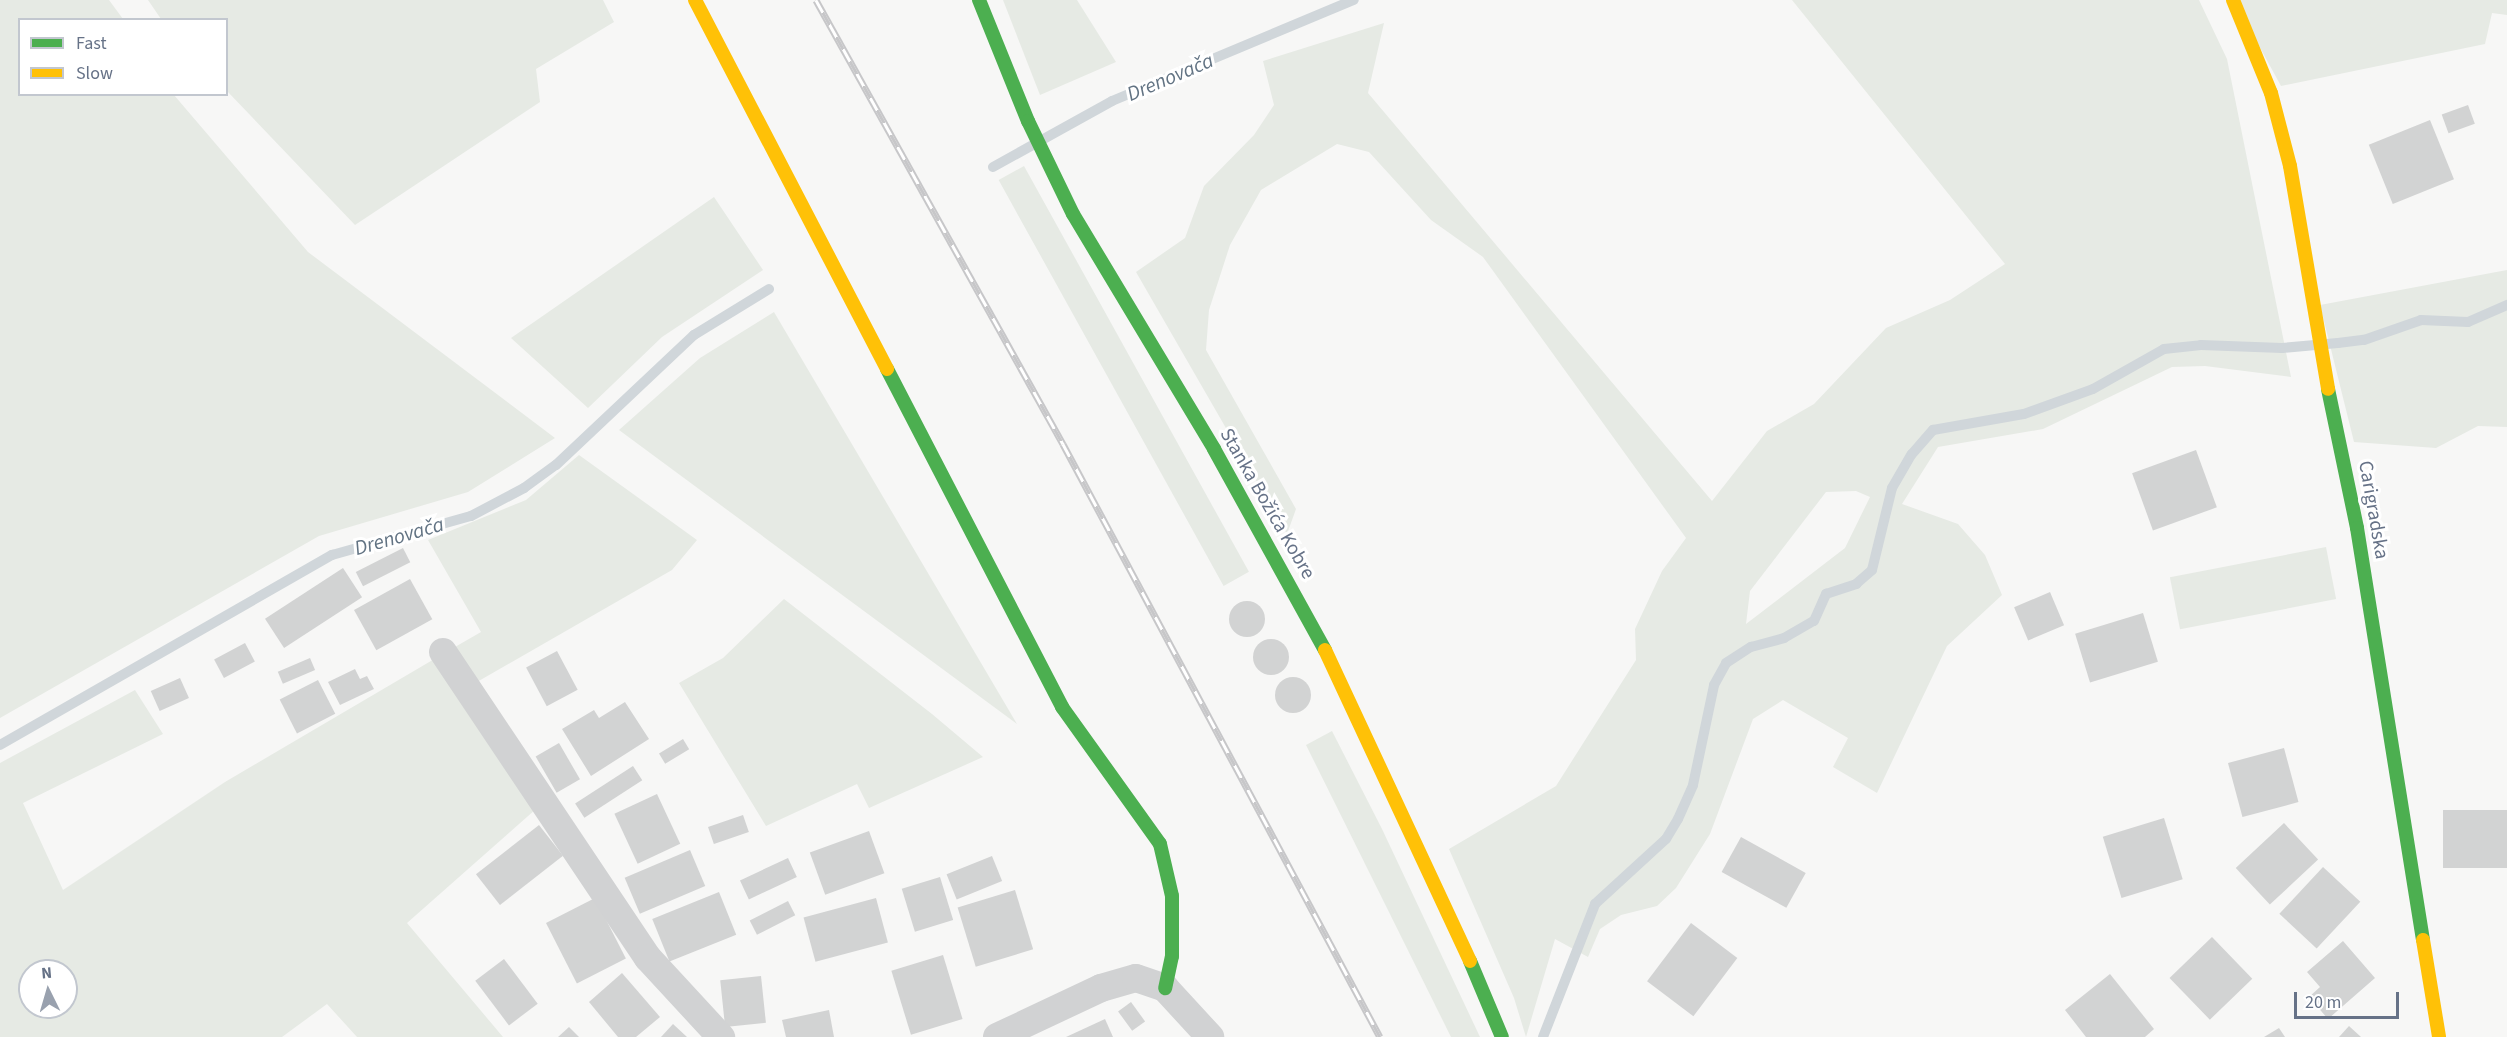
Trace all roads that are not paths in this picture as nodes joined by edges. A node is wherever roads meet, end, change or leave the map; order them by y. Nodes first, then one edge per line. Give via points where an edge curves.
1 (695, 0) edge
2 (979, 0) edge
3 (2233, 0) edge
4 (443, 652) dead end
5 (1165, 988) junction
6 (721, 1037) edge
7 (997, 1037) edge
8 (1210, 1037) edge
9 (1502, 1037) edge
10 (2439, 1037) edge

1 - 5 street via 1062,707 1160,844 1172,896 1172,956
2 - 9 street, Stanka Božića Kobre via 1047,163 1326,650 1432,874
3 - 10 street, Carigradska via 2267,83 2290,166 2313,320 2357,528
4 - 6 street via 648,958
5 - 7 street via 1148,980 1124,979
5 - 8 street

